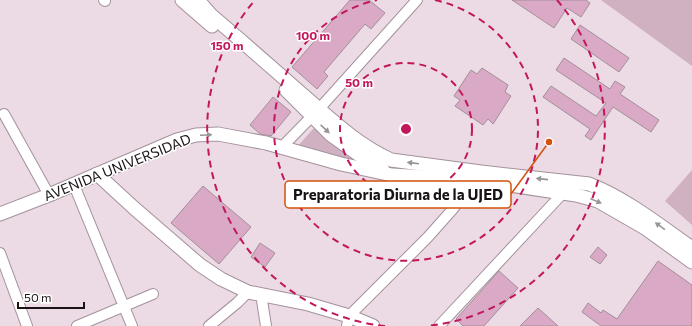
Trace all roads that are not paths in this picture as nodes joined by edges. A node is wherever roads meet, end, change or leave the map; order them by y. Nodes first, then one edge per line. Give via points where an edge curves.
1 (182, 0) edge
2 (198, 0) edge
3 (417, 0) edge
4 (315, 112) junction
5 (4, 114) dead end
6 (282, 147) junction
7 (97, 174) junction
8 (392, 175) junction
9 (476, 180) junction
10 (74, 185) junction
11 (562, 193) junction
12 (49, 195) junction
13 (0, 214) edge
14 (692, 248) edge
15 (0, 253) edge
16 (692, 262) edge
17 (254, 293) junction
18 (153, 294) dead end
19 (124, 306) junction
20 (348, 321) edge
21 (27, 326) edge
22 (77, 326) edge
23 (132, 326) edge
24 (209, 326) edge
25 (266, 326) edge
26 (373, 326) edge
27 (439, 326) edge

1 - 4 street via 291,95
2 - 4 street
3 - 4 street
4 - 6 street
4 -> 8 street via 331,135
14 -> 4 street via 606,190 589,184 390,160 367,148
5 - 12 street
7 -> 6 street, AVENIDA UNIVERSIDAD via 177,140 196,135 218,134
6 - 8 street, AVENIDA UNIVERSIDAD
7 - 10 street, AVENIDA UNIVERSIDAD
7 - 17 street via 200,265 221,279
8 - 9 street, AVENIDA UNIVERSIDAD
9 - 11 street, AVENIDA UNIVERSIDAD
9 - 20 street via 428,238
10 - 12 street, AVENIDA UNIVERSIDAD
10 - 19 street
11 -> 16 street, AVENIDA UNIVERSIDAD via 598,201 645,228
11 - 27 street
12 - 13 street, AVENIDA UNIVERSIDAD
15 - 21 street
17 - 20 street via 308,304
17 - 24 street
17 - 25 street
18 - 19 street
19 - 22 street
19 - 23 street
20 - 26 street

